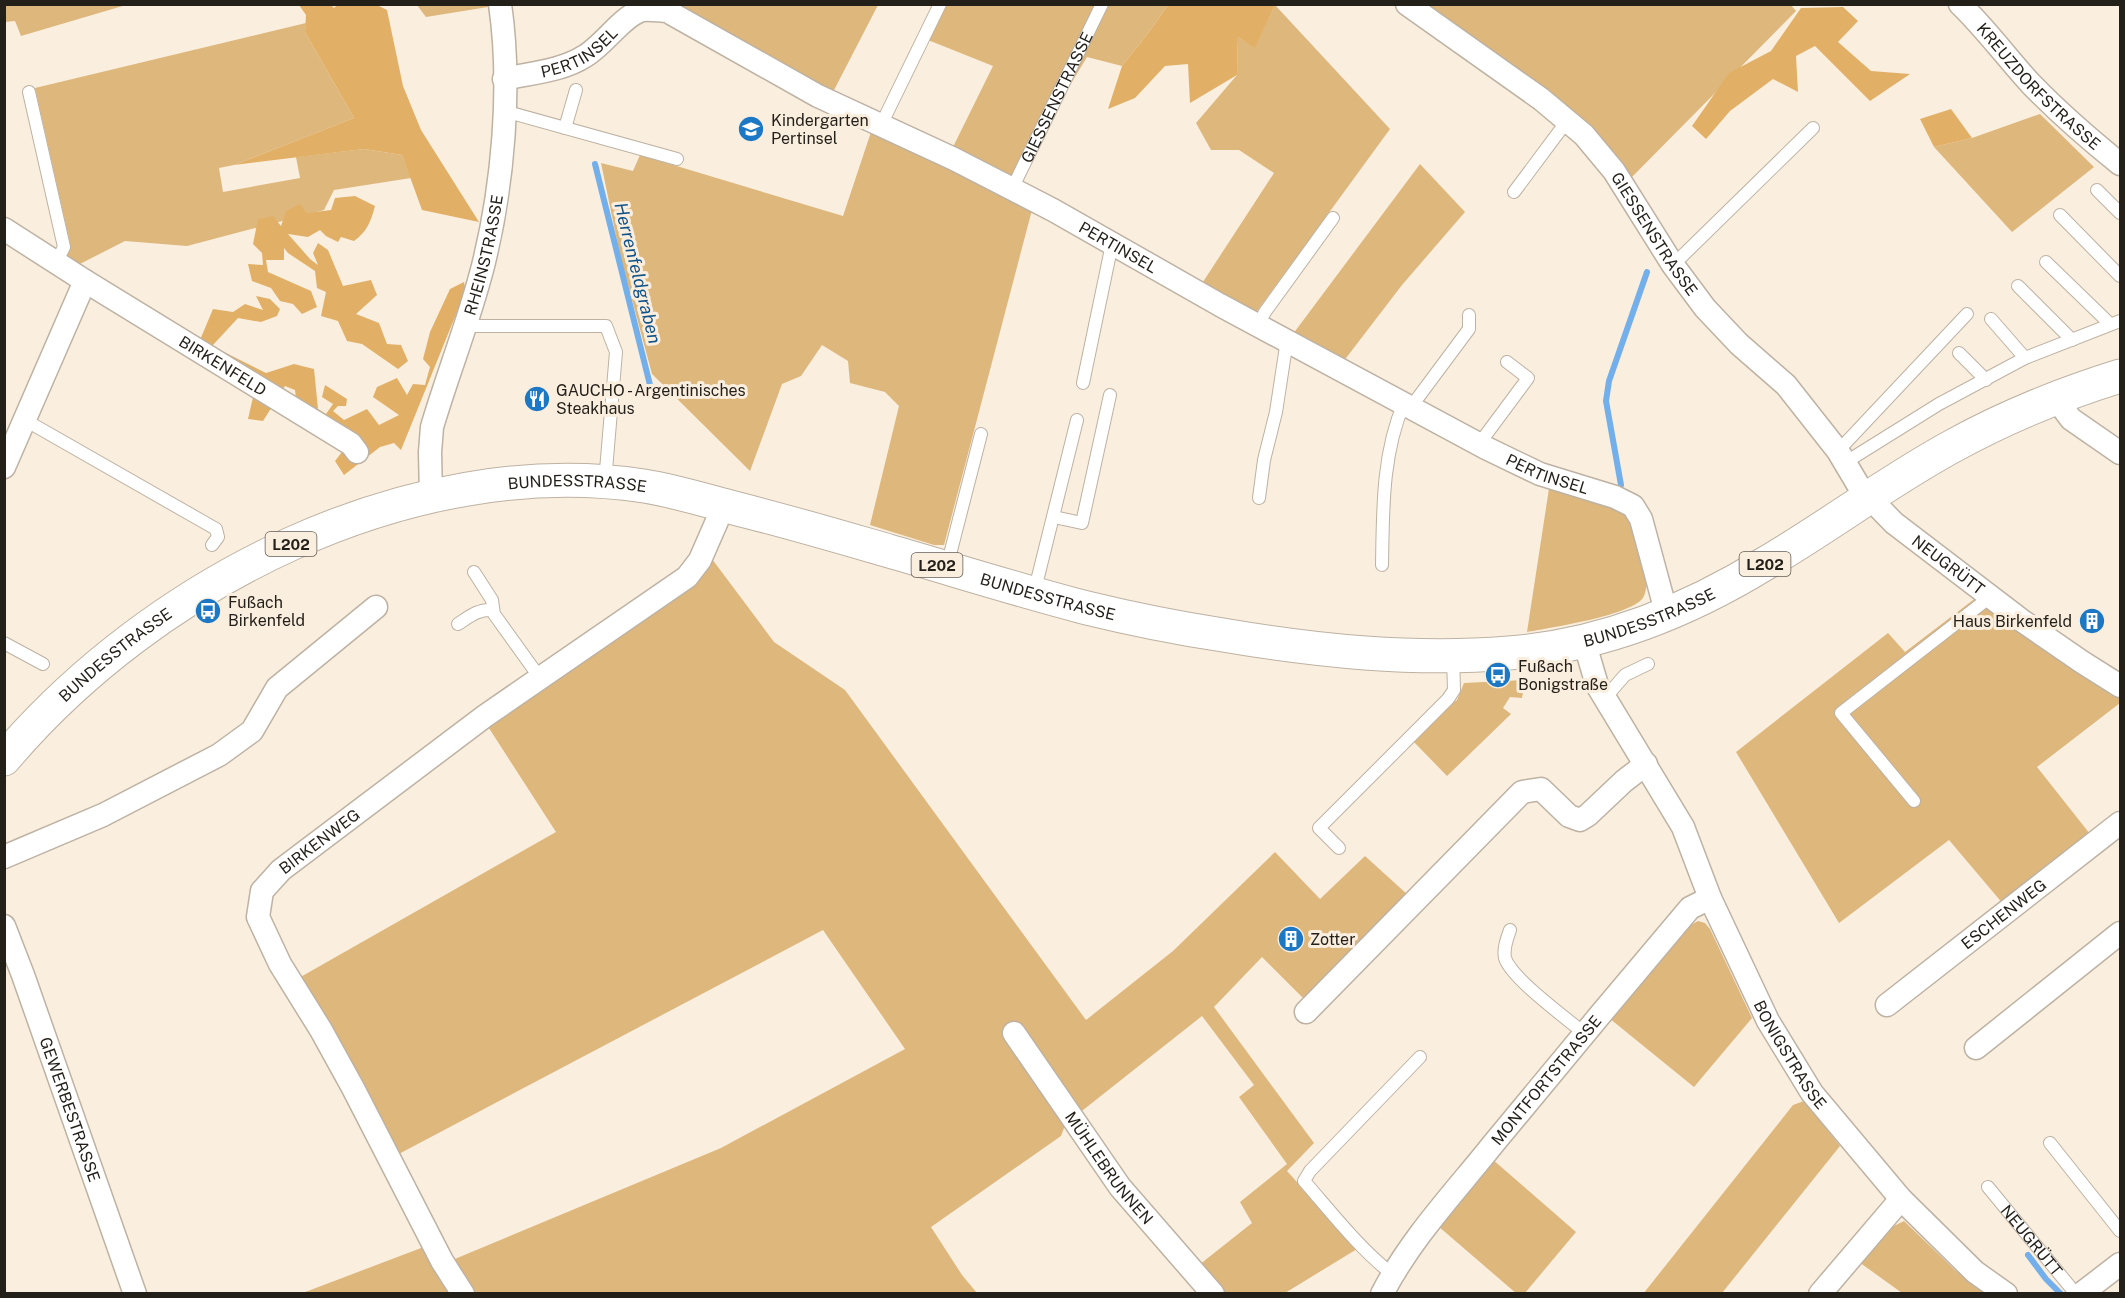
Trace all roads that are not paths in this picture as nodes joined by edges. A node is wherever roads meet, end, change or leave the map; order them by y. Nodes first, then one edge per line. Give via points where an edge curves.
1 (500, 4) edge
2 (940, 4) edge
3 (1102, 4) edge
4 (1407, 4) edge
5 (1960, 4) edge
6 (504, 79) junction
7 (576, 90) dead end
8 (29, 92) dead end
9 (504, 111) junction
10 (1567, 121) junction
11 (881, 125) junction
12 (565, 128) junction
13 (1814, 128) dead end
14 (677, 159) dead end
15 (2121, 164) edge
16 (1012, 189) junction
17 (2097, 190) dead end
18 (1514, 192) dead end
19 (2121, 213) edge
20 (2060, 216) dead end
21 (1333, 218) dead end
22 (4, 229) edge
23 (1112, 244) junction
24 (56, 262) junction
25 (2046, 262) dead end
26 (1673, 266) junction
27 (2121, 276) edge
28 (85, 281) junction
29 (2018, 286) dead end
30 (1967, 314) dead end
31 (1469, 315) dead end
32 (1991, 319) dead end
33 (2115, 323) edge
34 (1258, 325) junction
35 (465, 326) junction
36 (1287, 340) junction
37 (2072, 340) junction
38 (1959, 353) dead end
39 (2025, 358) junction
40 (1507, 362) dead end
41 (2121, 376) edge
42 (1986, 380) junction
43 (1083, 382) dead end
44 (1110, 395) dead end
45 (2056, 399) junction
46 (1408, 405) junction
47 (25, 420) junction
48 (1077, 420) dead end
49 (981, 434) dead end
50 (1479, 444) junction
51 (357, 452) dead end
52 (2121, 453) edge
53 (1842, 456) junction
54 (4, 467) edge
55 (605, 483) junction
56 (431, 497) junction
57 (1259, 498) dead end
58 (1869, 498) junction
59 (724, 505) junction
60 (1054, 517) junction
61 (212, 545) dead end
62 (1382, 565) dead end
63 (947, 568) junction
64 (474, 572) dead end
65 (1034, 593) junction
66 (1989, 597) junction
67 (376, 607) dead end
68 (493, 610) junction
69 (1667, 615) junction
70 (458, 624) dead end
71 (1584, 641) junction
72 (4, 643) edge
73 (1453, 656) junction
74 (43, 664) dead end
75 (1648, 664) dead end
76 (540, 678) junction
77 (2121, 686) edge
78 (1605, 698) junction
79 (4, 759) edge
80 (1646, 764) junction
81 (1914, 801) dead end
82 (2121, 823) edge
83 (1339, 848) dead end
84 (4, 857) edge
85 (1710, 897) junction
86 (4, 926) edge
87 (1510, 930) dead end
88 (2121, 933) edge
89 (1887, 1005) dead end
90 (1306, 1012) dead end
91 (1584, 1032) junction
92 (1014, 1033) dead end
93 (1976, 1048) dead end
94 (1420, 1058) dead end
95 (2050, 1143) dead end
96 (1988, 1187) dead end
97 (1900, 1199) junction
98 (2121, 1231) edge
99 (2121, 1264) edge
100 (1387, 1284) edge
101 (135, 1293) edge
102 (463, 1293) edge
103 (1214, 1293) edge
104 (1820, 1293) edge
105 (2006, 1293) edge
106 (2079, 1293) edge

1 - 6 street, RHEINSTRASSE
2 - 11 lane
3 - 16 lane, GIESSENSTRASSE
4 - 10 street, GIESSENSTRASSE
5 - 15 street, KREUZDORFSTRASSE via 2071,124
6 - 9 street, RHEINSTRASSE
6 - 11 street, PERTINSEL via 556,68 585,57 630,15 644,10 667,11 818,96
7 - 12 lane
8 - 24 lane via 64,248
9 - 12 lane
9 - 35 street, RHEINSTRASSE via 495,214
10 - 18 lane
10 - 26 street, GIESSENSTRASSE via 1614,171
11 - 16 street, PERTINSEL
12 - 14 lane
13 - 26 lane
16 - 23 street, PERTINSEL
17 - 19 lane
20 - 27 lane
21 - 34 lane
22 - 24 street, BIRKENFELD
23 - 34 street, PERTINSEL
23 - 43 lane
24 - 28 street, BIRKENFELD
25 - 33 lane
26 - 53 street, GIESSENSTRASSE via 1739,344 1786,385
28 - 47 street
28 - 51 street, BIRKENFELD via 351,444
29 - 37 lane
30 - 53 lane
31 - 46 lane via 1469,329
32 - 39 lane
33 - 37 lane
34 - 36 street, PERTINSEL
35 - 55 lane via 606,326 616,352
35 - 56 street, RHEINSTRASSE via 432,427
36 - 46 street, PERTINSEL
36 - 57 lane
37 - 39 lane
38 - 42 lane
39 - 42 lane
40 - 50 lane via 1528,378
41 - 45 main road, BUNDESSTRASSE / L202
42 - 53 lane
44 - 60 lane via 1082,523
45 - 52 street via 2071,419
45 - 58 main road, BUNDESSTRASSE / L202 via 1951,447
46 - 50 street, PERTINSEL
46 - 62 lane via 1399,416 1385,473
47 - 54 street
47 - 61 lane via 216,528 218,537
48 - 60 lane
49 - 63 lane
50 - 69 street, PERTINSEL via 1540,474 1590,488 1633,506 1641,519
53 - 58 street, GIESSENSTRASSE
55 - 56 main road, BUNDESSTRASSE / L202 via 499,484
55 - 59 main road, BUNDESSTRASSE / L202 via 674,491
56 - 79 main road, BUNDESSTRASSE / L202 via 388,508 236,570 112,654 57,702
58 - 66 street, NEUGRÜTT via 1911,537
58 - 69 main road, BUNDESSTRASSE / L202 via 1764,565
59 - 63 main road, BUNDESSTRASSE / L202
59 - 76 street, BIRKENWEG via 700,560 687,577
60 - 65 lane
63 - 65 main road, BUNDESSTRASSE / L202
64 - 68 lane via 492,600
65 - 73 main road, BUNDESSTRASSE / L202 via 1170,626 1266,642 1364,653
66 - 77 street, NEUGRÜTT
66 - 81 lane via 1841,713
67 - 84 street via 277,688 252,731 219,754 103,815
68 - 70 lane via 474,613
68 - 76 lane
69 - 71 main road, BUNDESSTRASSE / L202
71 - 73 main road, BUNDESSTRASSE / L202 via 1509,653
71 - 78 street, BONIGSTRASSE via 1597,685
72 - 74 lane
73 - 83 lane via 1454,690 1448,699 1319,828
75 - 78 lane via 1625,675
76 - 102 street, BIRKENWEG via 281,870 262,891 258,917 280,964 321,1030 442,1261
78 - 80 street, BONIGSTRASSE
80 - 85 street, BONIGSTRASSE via 1683,827
80 - 90 street via 1580,820 1569,816 1541,789 1522,792
82 - 89 street, ESCHENWEG
85 - 91 street, MONTFORTSTRASSE via 1690,908
85 - 97 street, BONIGSTRASSE via 1768,1021 1812,1093
86 - 101 street, GEWERBESTRASSE
87 - 91 lane via 1505,959 1518,977
88 - 93 street
91 - 100 street, MONTFORTSTRASSE via 1432,1217
92 - 103 street, MÜHLEBRUNNEN via 1120,1187
94 - 100 lane, MONTFORTSTRASSE via 1304,1181 1378,1263
95 - 98 lane
96 - 106 lane, NEUGRÜTT
97 - 104 street
97 - 105 street, BONIGSTRASSE via 1975,1272
99 - 106 street, NEUGRÜTT

